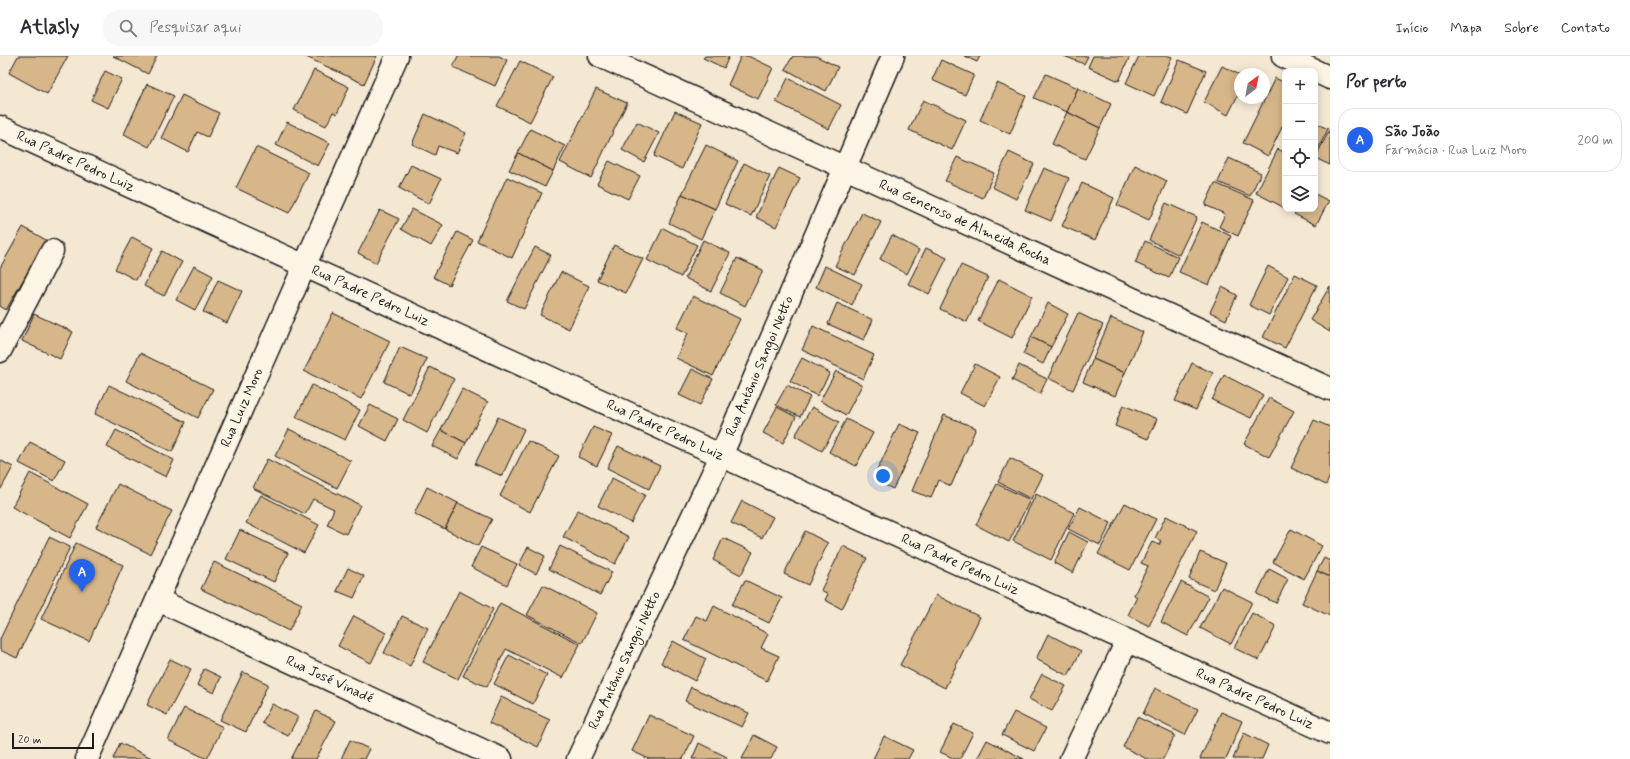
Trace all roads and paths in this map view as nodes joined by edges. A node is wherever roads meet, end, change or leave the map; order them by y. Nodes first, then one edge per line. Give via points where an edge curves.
1 (397, 56) edge
2 (600, 56) edge
3 (893, 56) edge
4 (1283, 56) edge
5 (1307, 61) edge
6 (1330, 78) edge
7 (0, 127) edge
8 (845, 168) junction
9 (52, 251) dead end
10 (305, 266) junction
11 (0, 352) edge
12 (1330, 389) edge
13 (721, 456) junction
14 (158, 600) junction
15 (1126, 640) junction
16 (1330, 733) edge
17 (87, 759) edge
18 (501, 759) edge
19 (578, 759) edge
20 (1072, 759) edge

1 - 10 street, Rua Luiz Moro
2 - 8 street, Rua Generoso de Almeida Rocha
3 - 8 street, Rua Antônio Sangoi Netto
4 - 5 street
5 - 6 street
7 - 10 street, Rua Padre Pedro Luiz
8 - 12 street, Rua Generoso de Almeida Rocha
8 - 13 street, Rua Antônio Sangoi Netto
9 - 11 street
10 - 13 street, Rua Padre Pedro Luiz
10 - 14 street, Rua Luiz Moro
13 - 15 street, Rua Padre Pedro Luiz
13 - 19 street, Rua Antônio Sangoi Netto
14 - 17 street, Rua Luiz Moro
14 - 18 street, Rua José Vinadé
15 - 16 street, Rua Padre Pedro Luiz
15 - 20 street

